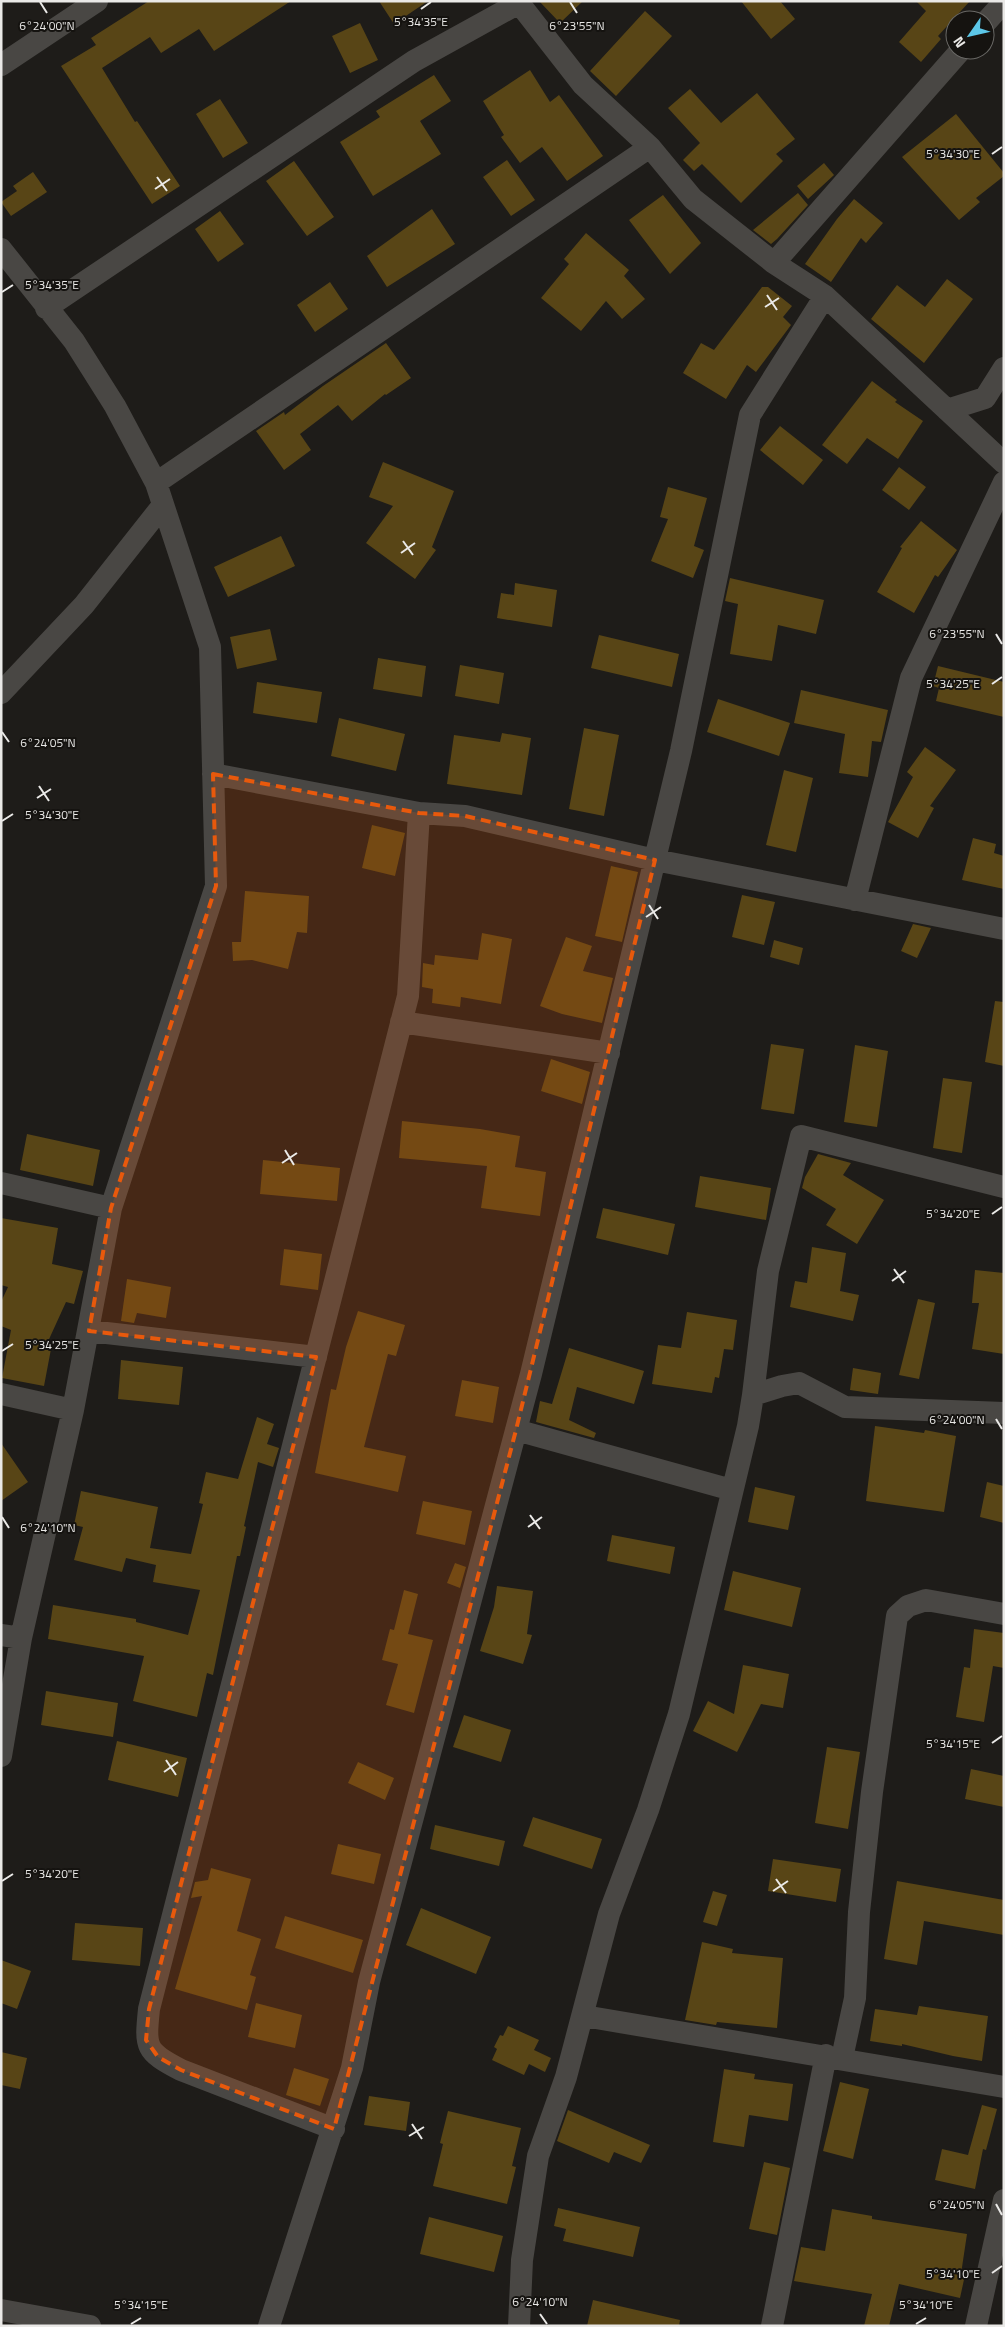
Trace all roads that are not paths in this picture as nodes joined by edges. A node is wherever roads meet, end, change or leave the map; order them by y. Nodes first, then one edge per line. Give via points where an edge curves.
1 (97, 1) edge
2 (519, 2) edge
3 (1004, 2) edge
4 (995, 12) edge
5 (952, 60) edge
6 (1, 65) edge
7 (650, 147) junction
8 (1, 249) edge
9 (774, 263) junction
10 (825, 296) junction
11 (46, 308) junction
12 (1004, 368) edge
13 (947, 410) junction
14 (1004, 463) edge
15 (1004, 482) edge
16 (156, 483) junction
17 (163, 505) junction
18 (1, 692) edge
19 (213, 774) junction
20 (420, 813) junction
21 (655, 860) junction
22 (855, 900) junction
23 (1004, 929) edge
24 (401, 1022) junction
25 (608, 1054) junction
26 (1, 1182) edge
27 (1004, 1187) edge
28 (111, 1208) junction
29 (89, 1331) junction
30 (316, 1357) junction
31 (1, 1394) edge
32 (753, 1395) junction
33 (73, 1410) junction
34 (1004, 1414) edge
35 (516, 1430) junction
36 (732, 1490) junction
37 (1004, 1614) edge
38 (11, 1636) edge
39 (1, 1756) edge
40 (584, 2016) junction
41 (834, 2057) junction
42 (1004, 2086) edge
43 (334, 2129) junction
44 (1004, 2200) edge
45 (1, 2310) edge
46 (90, 2326) edge
47 (269, 2326) edge
48 (519, 2326) edge
49 (772, 2326) edge
50 (976, 2326) edge

1 - 6 street
2 - 7 street via 583,85
2 - 11 street via 414,61
3 - 4 street
5 - 9 street
7 - 9 street via 694,198
7 - 16 street
8 - 11 street
9 - 10 street
10 - 13 street
10 - 21 street via 750,415 681,751
11 - 16 street via 74,342 115,406
12 - 13 street via 985,398
13 - 14 street
15 - 22 street via 911,678
16 - 17 street
17 - 18 street via 84,605
17 - 19 street via 210,647
19 - 20 street
19 - 28 street via 216,886
20 - 21 street via 465,816
20 - 24 street via 408,996
21 - 22 street
21 - 25 street
22 - 23 street
24 - 25 street
24 - 30 street
25 - 35 street
26 - 28 street
27 - 32 street via 801,1136 768,1271
28 - 29 street
29 - 30 street
29 - 33 street
30 - 43 street via 149,2009 146,2040 158,2057 181,2070
31 - 33 street
32 - 34 street via 799,1384 845,1407
32 - 36 street
33 - 38 street
35 - 36 street
35 - 43 street via 369,1982 352,2068
36 - 40 street via 679,1714 609,1914
37 - 41 street via 926,1600 908,1606 897,1616 872,1792 861,1893 855,1998
38 - 39 street
40 - 41 street
40 - 48 street via 538,2156 522,2260
41 - 42 street
41 - 49 street
43 - 47 street
44 - 50 street
45 - 46 street

